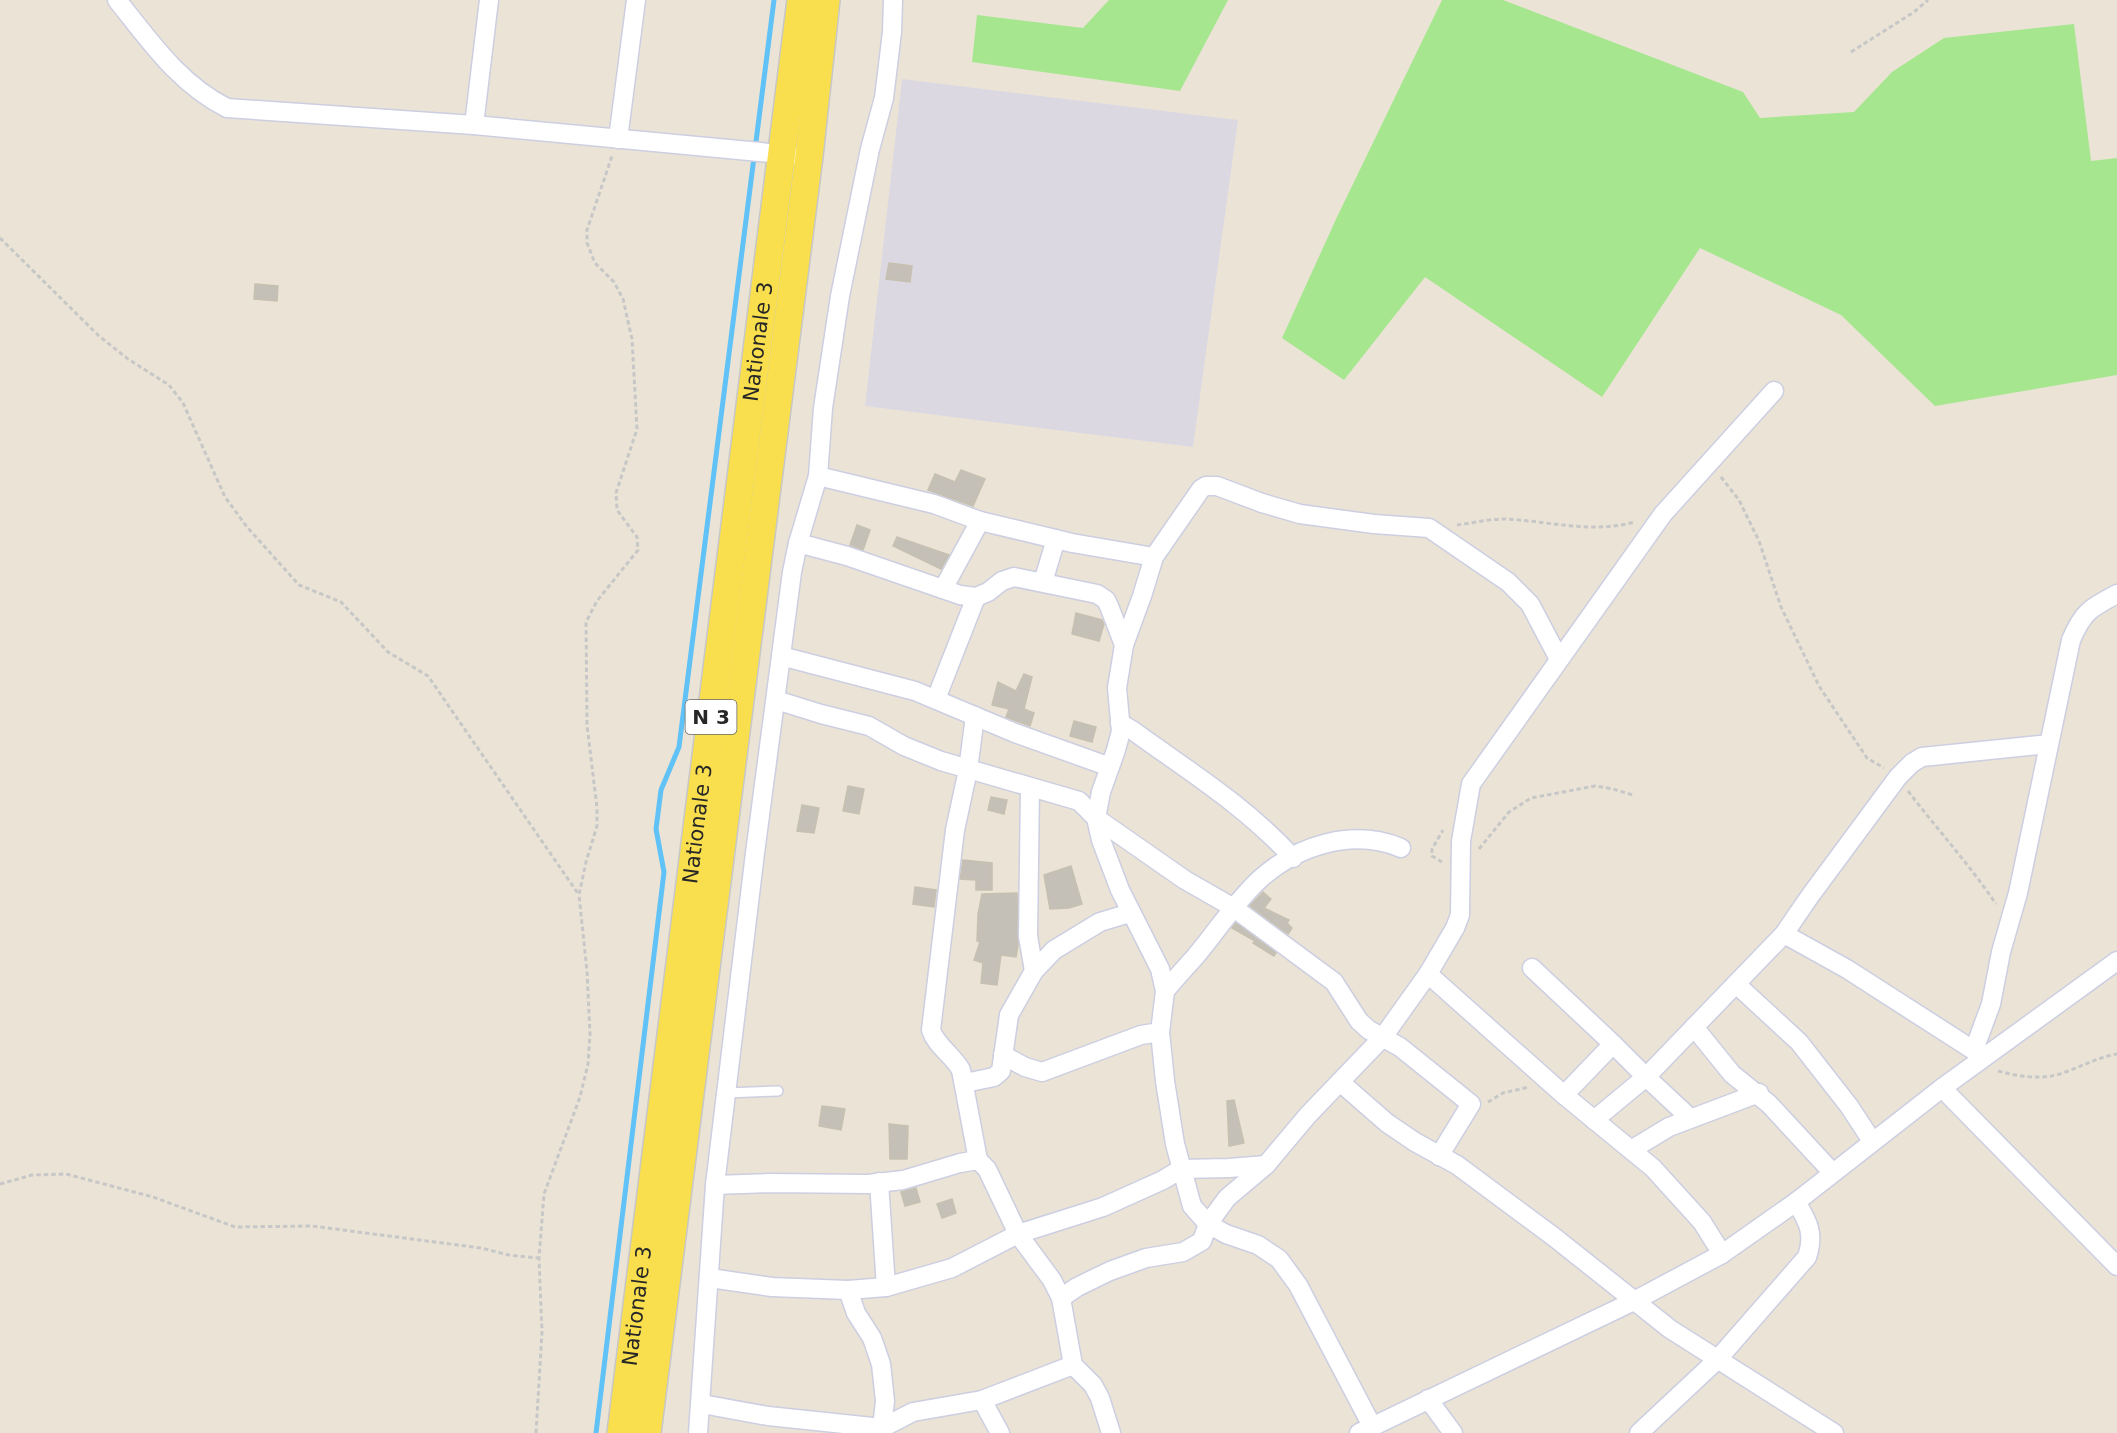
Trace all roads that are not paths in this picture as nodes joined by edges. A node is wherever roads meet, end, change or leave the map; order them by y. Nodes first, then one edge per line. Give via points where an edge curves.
1 (117, 0) edge
2 (489, 0) edge
3 (636, 0) edge
4 (801, 0) edge
5 (826, 0) edge
6 (893, 0) edge
7 (474, 126) junction
8 (618, 139) junction
9 (783, 154) junction
10 (809, 156) junction
11 (1774, 392) dead end
12 (818, 476) junction
13 (980, 521) junction
14 (1056, 539) junction
15 (798, 543) junction
16 (1154, 557) junction
17 (1043, 582) junction
18 (943, 589) junction
19 (2117, 594) edge
20 (976, 597) junction
21 (1124, 645) junction
22 (782, 656) junction
23 (1559, 659) junction
24 (936, 699) junction
25 (776, 700) junction
26 (975, 716) junction
27 (1120, 723) junction
28 (2049, 744) junction
29 (1110, 767) junction
30 (968, 770) junction
31 (1030, 788) junction
32 (1096, 818) junction
33 (1401, 848) dead end
34 (1293, 858) junction
35 (1233, 908) junction
36 (1130, 913) junction
37 (1784, 934) junction
38 (2117, 961) edge
39 (1532, 968) dead end
40 (1034, 971) junction
41 (1428, 974) junction
42 (1736, 984) junction
43 (1165, 991) junction
44 (1451, 996) junction
45 (1410, 1002) junction
46 (1694, 1027) junction
47 (1160, 1032) junction
48 (1383, 1037) junction
49 (1612, 1044) junction
50 (1004, 1055) junction
51 (1978, 1057) junction
52 (1732, 1074) junction
53 (1646, 1077) junction
54 (1340, 1082) junction
55 (965, 1083) junction
56 (1942, 1088) junction
57 (778, 1090) dead end
58 (726, 1093) junction
59 (1759, 1094) junction
60 (1564, 1095) junction
61 (1727, 1104) junction
62 (1690, 1118) junction
63 (1594, 1120) junction
64 (1872, 1141) junction
65 (1631, 1150) junction
66 (1439, 1156) junction
67 (978, 1160) junction
68 (1266, 1165) junction
69 (1181, 1169) junction
70 (1832, 1172) junction
71 (879, 1182) junction
72 (715, 1185) junction
73 (1796, 1202) junction
74 (1208, 1224) junction
75 (1018, 1234) junction
76 (1722, 1254) junction
77 (2117, 1266) edge
78 (710, 1278) junction
79 (886, 1287) junction
80 (848, 1290) junction
81 (1061, 1298) junction
82 (1634, 1301) junction
83 (1717, 1360) junction
84 (1073, 1365) junction
85 (1428, 1399) junction
86 (982, 1400) junction
87 (702, 1404) junction
88 (882, 1428) junction
89 (1366, 1430) edge
90 (621, 1433) edge
91 (647, 1433) edge
92 (698, 1433) edge
93 (1000, 1433) edge
94 (1111, 1433) edge
95 (1453, 1433) edge
96 (1639, 1433) edge
97 (1834, 1433) edge

1 - 7 street via 171,67 194,88 227,108
2 - 7 street
3 - 8 street
4 - 9 main road, Nationale 3 / N 3
5 - 10 main road, Nationale 3 / N 3
6 - 12 street via 884,98 840,296 823,408
7 - 8 street
8 - 9 street
9 - 10 street
9 - 90 main road, Nationale 3 / N 3
10 - 91 main road, Nationale 3 / N 3
11 - 23 street via 1663,514
12 - 13 street via 934,504
12 - 15 street
13 - 14 street
13 - 18 street
14 - 16 street
14 - 17 street
15 - 18 street
15 - 22 street
16 - 21 street
16 - 23 street via 1206,486 1217,486 1300,514 1429,528 1508,582 1530,604
17 - 20 street via 1014,577
17 - 21 street via 1097,594 1106,600
18 - 20 street
19 - 28 street via 2095,605 2080,619 2070,640
20 - 24 street
21 - 27 street via 1117,688
22 - 24 street
22 - 25 street
23 - 41 street via 1471,784 1461,841 1460,915
24 - 26 street
25 - 30 street via 869,726 904,746
25 - 58 street
26 - 29 street
26 - 30 street
27 - 29 street
27 - 34 street via 1230,801
28 - 37 street via 1922,757 1912,763
28 - 51 street
29 - 32 street
30 - 31 street
30 - 55 street via 955,830 931,1030 936,1041 957,1062
31 - 32 street via 1079,801
31 - 40 street via 1028,936
32 - 35 street
32 - 36 street
33 - 34 street via 1374,840 1334,840
34 - 35 street via 1261,878
35 - 43 street
35 - 48 street via 1334,982 1359,1021
36 - 40 street via 1100,922 1063,944
36 - 43 street via 1160,969
37 - 42 street
37 - 51 street via 1847,969
38 - 51 street
39 - 49 street
40 - 50 street via 1009,1015
41 - 44 street
41 - 45 street
42 - 46 street
42 - 64 street via 1799,1042
43 - 47 street
44 - 45 street
44 - 60 street
45 - 48 street
46 - 52 street
46 - 53 street
47 - 50 street via 1141,1035 1042,1072
47 - 69 street
48 - 54 street
48 - 66 street via 1471,1104
49 - 53 street
49 - 60 street
50 - 55 street via 998,1075
51 - 56 street
52 - 59 street
52 - 61 street
53 - 62 street
53 - 63 street
54 - 66 street via 1387,1123
54 - 68 street
55 - 67 street
56 - 64 street
56 - 77 street
57 - 58 lane
58 - 72 street
59 - 61 street
59 - 70 street
60 - 63 street
61 - 62 street
62 - 65 street
63 - 65 street
64 - 70 street
65 - 76 street via 1653,1168 1702,1222
66 - 82 street via 1545,1230
67 - 71 street via 903,1180
67 - 75 street via 987,1169
68 - 69 street
68 - 74 street via 1227,1198
69 - 74 street via 1192,1206
69 - 75 street via 1103,1207
70 - 73 street
71 - 72 street
71 - 79 street
72 - 78 street
73 - 76 street
73 - 83 street via 1807,1219 1812,1244 1808,1257
74 - 81 street via 1202,1241 1183,1252 1146,1258 1110,1271
74 - 89 street via 1258,1245 1279,1259 1298,1285
75 - 79 street via 952,1268
75 - 81 street
76 - 82 street
78 - 80 street via 772,1287
78 - 87 street
79 - 80 street
80 - 88 street via 881,1364 885,1401
81 - 84 street
82 - 83 street
82 - 85 street
83 - 96 street
83 - 97 street
84 - 86 street
84 - 94 street via 1093,1385
85 - 89 street
85 - 95 street
86 - 88 street via 913,1412
86 - 93 street
87 - 88 street via 768,1416
87 - 92 street

